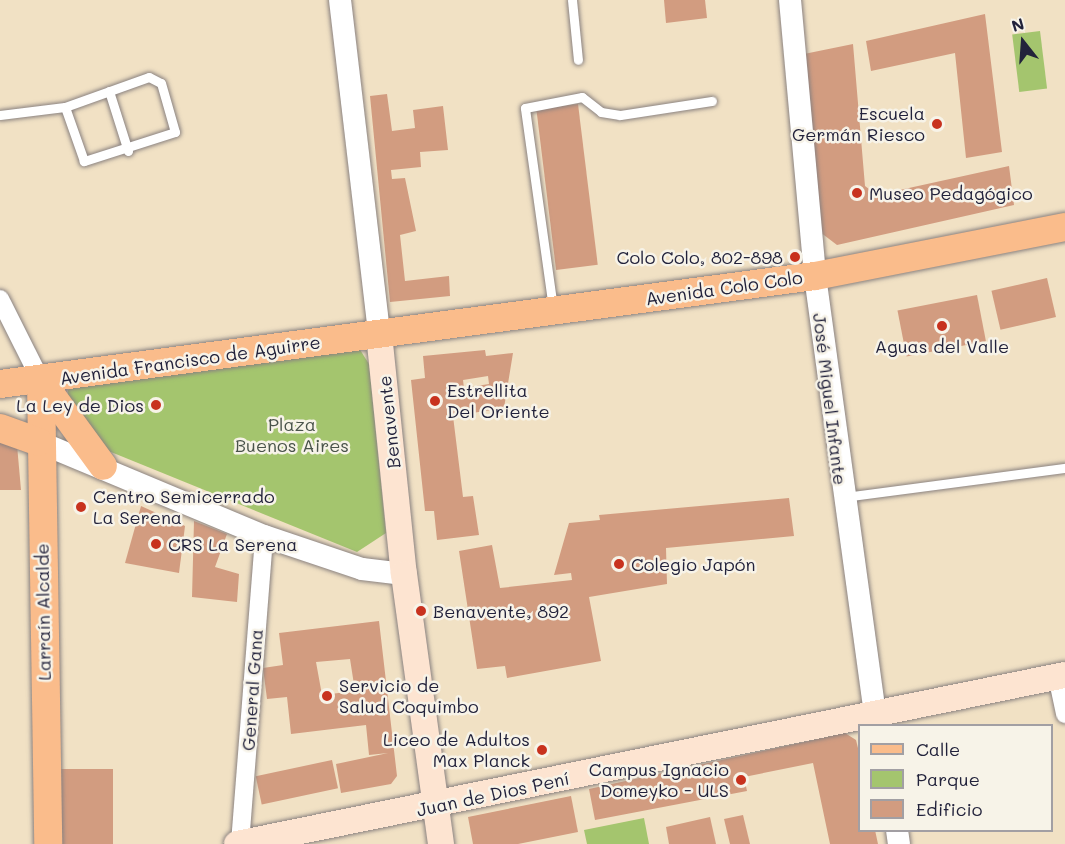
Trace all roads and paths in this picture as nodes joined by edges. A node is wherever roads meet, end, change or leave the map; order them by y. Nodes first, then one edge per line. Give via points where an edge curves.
1 (340, 0) edge
2 (572, 0) edge
3 (790, 0) edge
4 (578, 60) dead end
5 (109, 91) junction
6 (712, 101) dead end
7 (64, 107) junction
8 (0, 115) edge
9 (128, 151) junction
10 (1065, 226) edge
11 (815, 276) junction
12 (0, 299) edge
13 (554, 311) junction
14 (380, 334) junction
15 (41, 381) junction
16 (0, 384) edge
17 (0, 428) edge
18 (39, 442) junction
19 (103, 466) junction
20 (1065, 468) edge
21 (843, 497) junction
22 (264, 536) junction
23 (404, 574) junction
24 (1061, 675) edge
25 (1065, 714) edge
26 (876, 720) edge
27 (433, 806) junction
28 (48, 844) edge
29 (239, 844) edge
30 (441, 844) edge

1 - 14 street, Benavente
2 - 4 lane
3 - 11 street, José Miguel Infante
5 - 7 lane
5 - 9 lane
5 - 9 lane via 149,77 161,83 175,132
6 - 13 lane via 620,115 601,112 582,97 525,108
7 - 8 lane
7 - 9 lane via 84,161
10 - 11 main road, Avenida Colo Colo
11 - 13 main road, Avenida Colo Colo
11 - 21 street, José Miguel Infante
12 - 15 street
13 - 14 main road, Avenida Colo Colo
14 - 15 main road, Avenida Francisco de Aguirre
14 - 23 main road, Benavente
15 - 16 main road, Avenida Francisco de Aguirre
15 - 18 main road, Larraín Alcalde
15 - 19 main road
17 - 18 main road
18 - 19 street
18 - 28 main road, Larraín Alcalde
19 - 22 street
20 - 21 lane
21 - 26 street, José Miguel Infante
22 - 23 street via 352,566
22 - 29 street, General Gana
23 - 27 main road, Benavente
24 - 25 street
24 - 26 main road, Juan de Dios Pení
26 - 27 main road, Juan de Dios Pení
27 - 29 main road, Juan de Dios Pení
27 - 30 main road, Benavente

